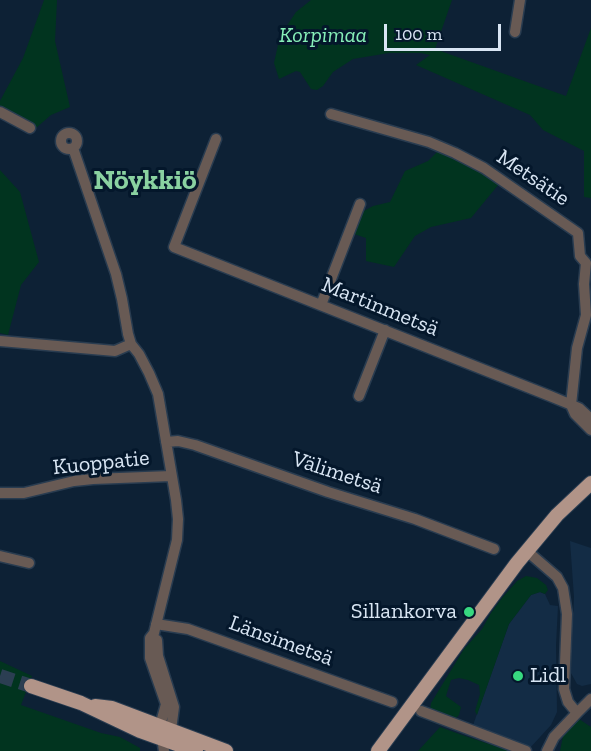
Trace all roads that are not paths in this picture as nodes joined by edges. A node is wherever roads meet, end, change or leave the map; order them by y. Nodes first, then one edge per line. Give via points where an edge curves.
1 (520, 0) edge
2 (514, 32) dead end
3 (0, 112) edge
4 (331, 114) dead end
5 (30, 129) dead end
6 (216, 139) dead end
7 (73, 148) dead end
8 (360, 204) dead end
9 (589, 264) edge
10 (321, 305) junction
11 (385, 330) junction
12 (0, 341) edge
13 (131, 344) junction
14 (359, 396) dead end
15 (571, 405) junction
16 (591, 419) edge
17 (591, 430) edge
18 (166, 442) junction
19 (171, 476) junction
20 (591, 483) edge
21 (0, 493) edge
22 (494, 549) dead end
23 (526, 551) junction
24 (0, 556) edge
25 (29, 563) dead end
26 (155, 628) junction
27 (454, 650) junction
28 (30, 686) tunnel mouth
29 (591, 699) edge
30 (392, 702) dead end
31 (421, 711) junction
32 (577, 713) junction
33 (164, 736) edge
34 (220, 750) edge
35 (196, 751) edge
36 (378, 751) edge
37 (390, 751) edge
38 (526, 751) edge
39 (547, 751) edge

1 - 2 street
3 - 5 street
4 - 9 street, Metsätie via 429,142 484,168 578,233 580,256
6 - 10 street, Martinmetsä via 174,247
7 - 13 street via 116,274
8 - 10 street
9 - 15 street, Metsätie via 584,284 586,315 577,348
10 - 11 street, Martinmetsä
11 - 14 street
11 - 15 street, Martinmetsä
12 - 13 street via 115,351
13 - 18 street via 155,386
15 - 16 street, Martinmetsä
15 - 17 street, Martinmetsä
18 - 19 street
18 - 22 street, Välimetsä via 195,445
19 - 21 street, Kuoppatie via 93,478 24,493
19 - 26 street via 177,540
20 - 23 main road
23 - 27 main road
23 - 32 street via 557,577 563,588 567,614 564,689
24 - 25 street
26 - 30 street, Länsimetsä via 188,629
26 - 33 street via 158,656 174,708
27 - 31 main road
27 - 36 main road
28 - 33 main road
29 - 32 street
31 - 37 main road
31 - 38 street
32 - 39 street via 554,737
33 - 34 main road
33 - 35 main road

